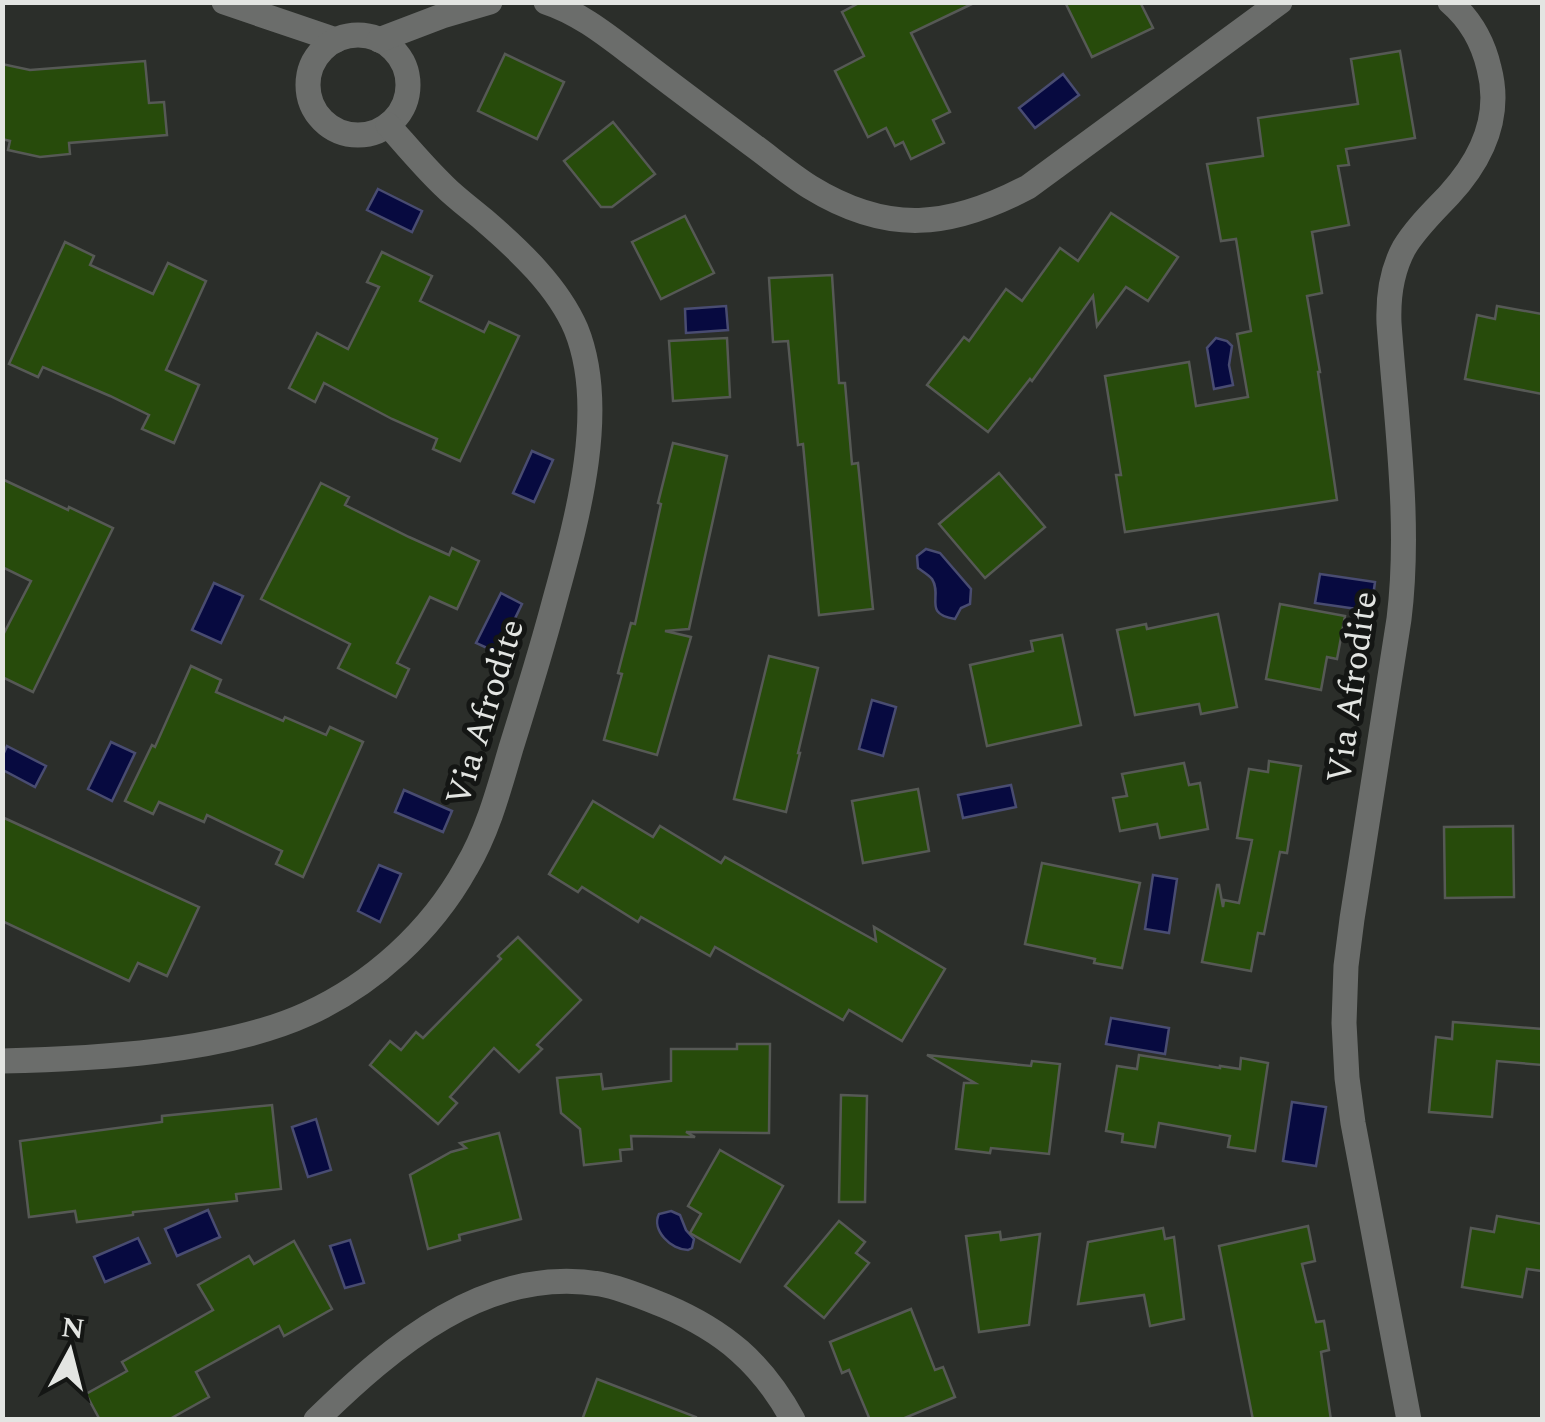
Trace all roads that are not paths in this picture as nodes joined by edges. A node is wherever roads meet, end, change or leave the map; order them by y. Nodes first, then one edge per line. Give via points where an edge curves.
1 (224, 2) edge
2 (490, 2) edge
3 (546, 2) edge
4 (1280, 2) edge
5 (1450, 2) edge
6 (379, 40) junction
7 (328, 47) junction
8 (388, 124) junction
9 (2, 1061) edge
10 (316, 1420) edge
11 (793, 1420) edge
12 (1409, 1420) edge

1 - 7 street
2 - 6 street
3 - 4 street via 609,37 811,188 878,216 932,221 968,214 1028,187
5 - 12 street, Via Afrodite via 1482,45 1493,112 1480,153 1412,235 1390,291 1403,520 1401,606 1344,1009 1353,1123
6 - 7 street via 350,36
6 - 8 street via 392,48 407,76 402,110
7 - 8 street via 308,81 316,112 326,124 355,135
8 - 9 street, Via Afrodite via 554,292 575,327 587,368 583,478 561,578 490,815 468,867 424,928 354,988 316,1010 201,1043
10 - 11 street via 392,1351 442,1317 502,1291 550,1281 612,1287 695,1320 755,1364

